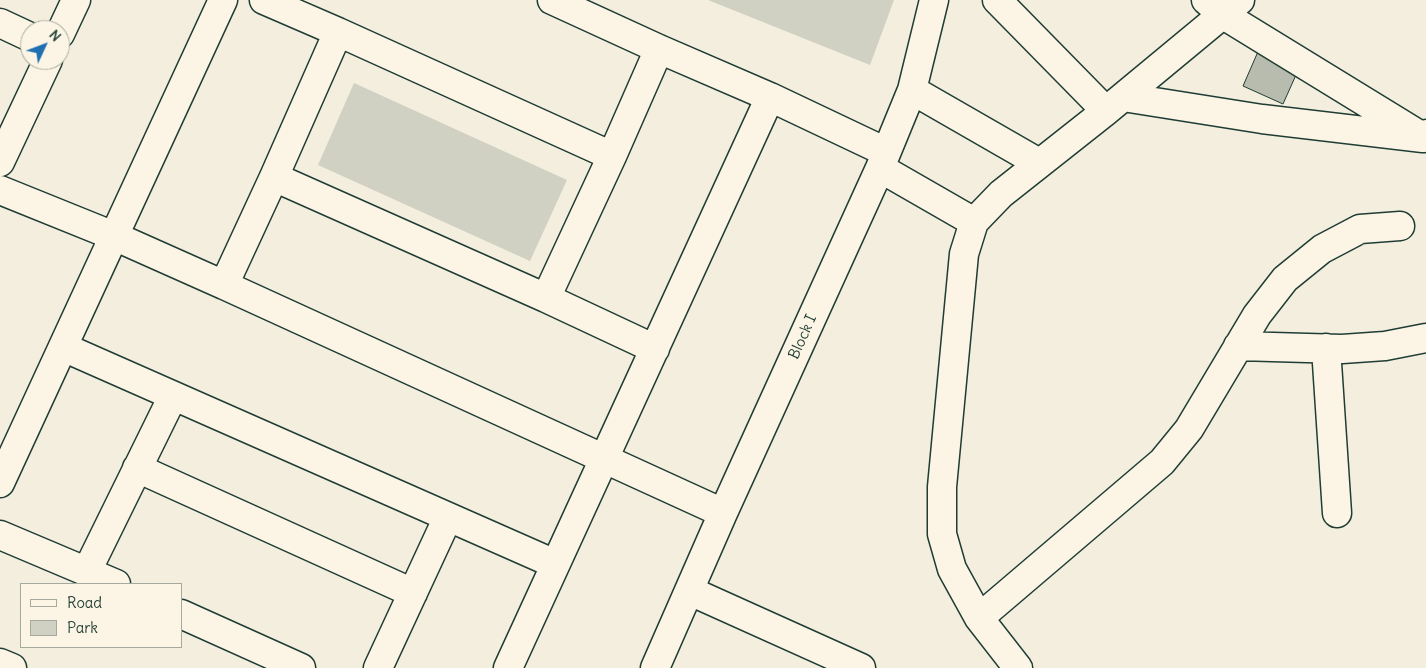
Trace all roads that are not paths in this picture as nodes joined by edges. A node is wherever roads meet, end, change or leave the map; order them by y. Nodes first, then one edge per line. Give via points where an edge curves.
1 (76, 0) edge
2 (223, 0) edge
3 (264, 0) edge
4 (552, 0) edge
5 (934, 0) edge
6 (997, 0) edge
7 (1223, 5) edge
8 (67, 20) edge
9 (0, 23) edge
10 (20, 32) edge
11 (338, 32) junction
12 (659, 49) junction
13 (43, 70) edge
14 (912, 90) junction
15 (770, 97) junction
16 (1114, 104) junction
17 (1425, 137) edge
18 (612, 156) junction
19 (883, 160) junction
20 (0, 162) edge
21 (1038, 163) junction
22 (274, 177) junction
23 (0, 190) edge
24 (974, 222) junction
25 (1400, 226) dead end
26 (114, 236) junction
27 (224, 285) junction
28 (546, 298) junction
29 (1426, 338) edge
30 (1238, 346) junction
31 (63, 347) junction
32 (1326, 348) junction
33 (655, 349) junction
34 (172, 396) junction
35 (605, 458) junction
36 (136, 468) junction
37 (0, 483) edge
38 (723, 513) junction
39 (1336, 514) dead end
40 (448, 517) junction
41 (0, 535) edge
42 (555, 564) junction
43 (87, 571) junction
44 (114, 583) edge
45 (690, 591) junction
46 (413, 593) junction
47 (182, 614) edge
48 (979, 618) junction
49 (0, 662) edge
50 (12, 668) edge
51 (301, 668) edge
52 (378, 668) edge
53 (508, 668) edge
54 (655, 668) edge
55 (861, 668) edge
56 (1018, 668) edge

1 - 8 street
2 - 26 street
3 - 11 street
4 - 12 street
5 - 14 street, Block I
6 - 16 street
7 - 16 street
7 - 17 street
9 - 10 street
11 - 18 street
11 - 22 street
12 - 15 street
12 - 18 street
13 - 20 street
14 - 19 street, Block I
14 - 21 street
15 - 19 street
15 - 33 street
16 - 17 street
16 - 21 street
18 - 28 street
19 - 24 street
19 - 38 street, Block I
21 - 24 street
22 - 27 street
22 - 28 street
23 - 26 street
24 - 48 street via 964,254 942,487 942,534 952,569
25 - 30 street via 1360,229 1322,249 1285,279
26 - 27 street
26 - 31 street
27 - 35 street
28 - 33 street
29 - 32 street via 1385,346
30 - 32 street
30 - 48 street via 1189,429 1162,462
31 - 34 street
31 - 37 street
32 - 39 street
33 - 35 street
34 - 36 street
34 - 40 street
35 - 38 street
35 - 42 street
36 - 43 street
36 - 46 street
38 - 45 street, Block I
40 - 42 street
40 - 46 street
41 - 43 street
42 - 53 street
43 - 44 street
45 - 54 street, Block I
45 - 55 street
46 - 52 street
47 - 51 street
48 - 56 street
49 - 50 street

